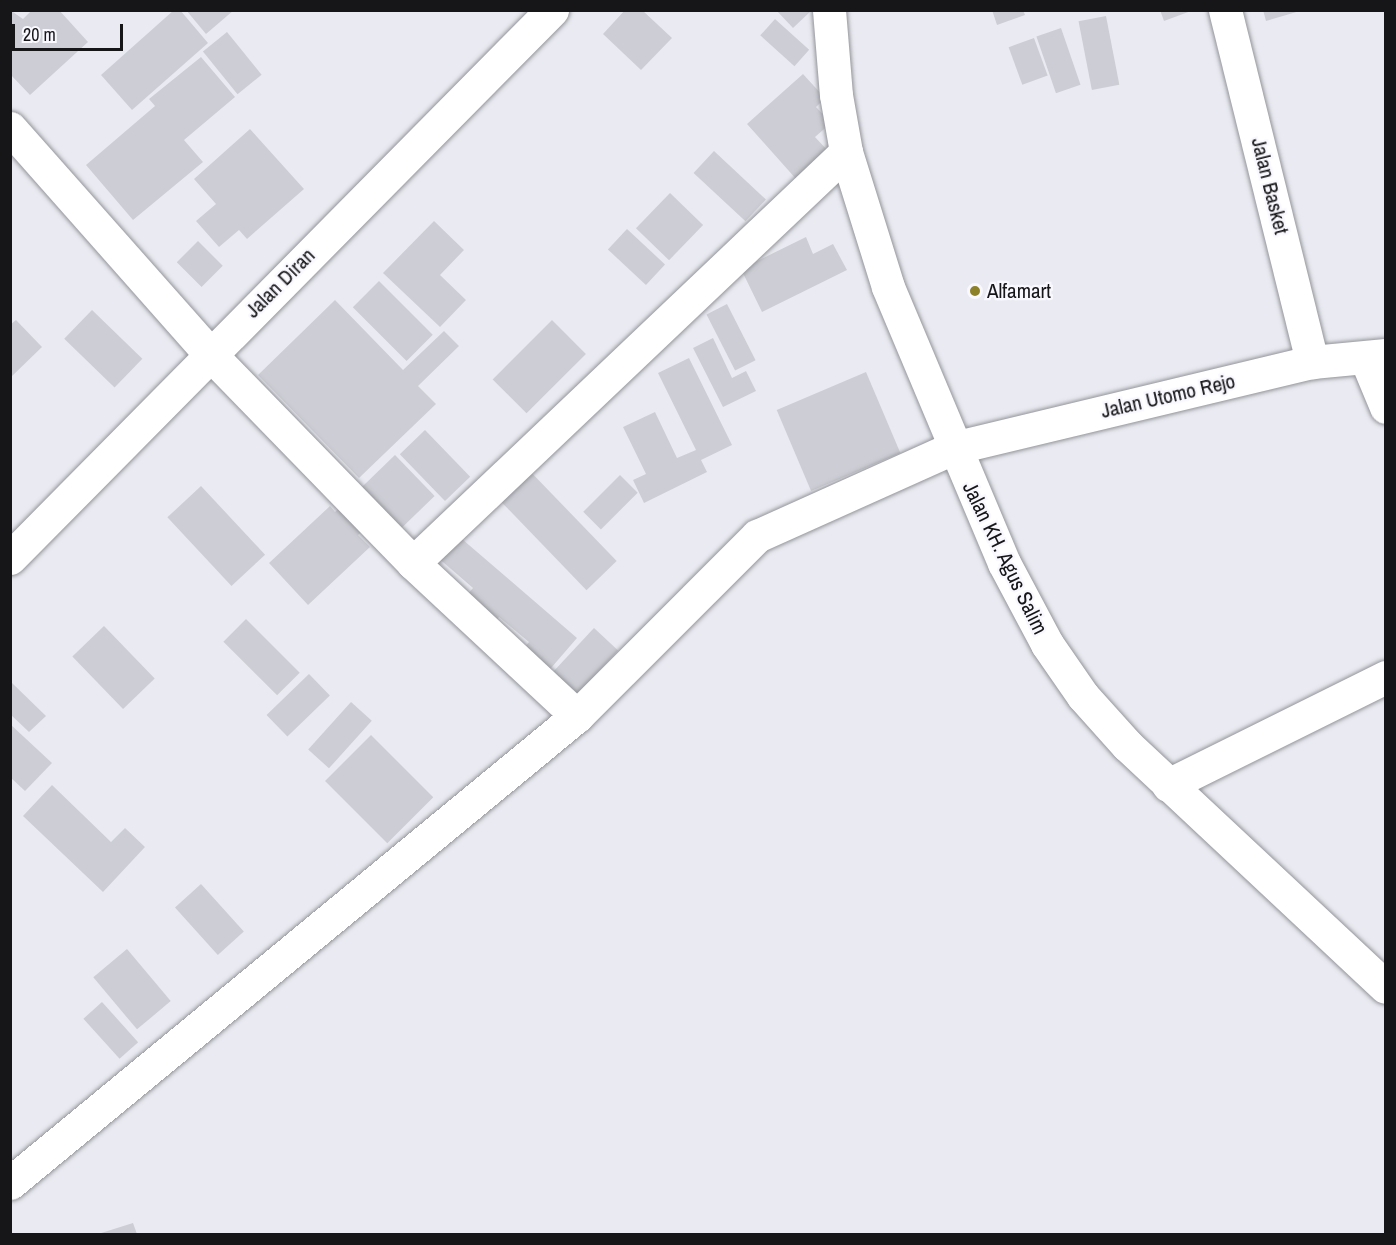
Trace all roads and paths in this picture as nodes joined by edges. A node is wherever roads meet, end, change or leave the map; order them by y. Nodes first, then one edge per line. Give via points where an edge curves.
1 (552, 10) edge
2 (829, 10) edge
3 (1225, 10) edge
4 (10, 128) edge
5 (846, 152) junction
6 (210, 354) junction
7 (1376, 357) edge
8 (1312, 362) junction
9 (1386, 407) edge
10 (953, 448) junction
11 (10, 558) edge
12 (413, 563) junction
13 (1386, 677) edge
14 (578, 716) junction
15 (1168, 784) junction
16 (1386, 987) edge
17 (10, 1183) edge

1 - 6 street, Jalan Diran
2 - 5 street, Jalan KH. Agus Salim via 836,94
3 - 8 street, Jalan Basket
4 - 6 street
5 - 10 street, Jalan KH. Agus Salim via 888,287
5 - 12 street
6 - 11 street, Jalan Diran
6 - 12 street
7 - 8 street, Jalan Utomo Rejo
7 - 9 street
8 - 10 street, Jalan Utomo Rejo
10 - 14 street, Jalan Utomo Rejo via 757,536
10 - 15 street, Jalan KH. Agus Salim via 1004,563 1047,644 1083,696
12 - 14 street
13 - 15 street
14 - 17 street, Jalan Utomo Rejo
15 - 16 street, Jalan KH. Agus Salim

